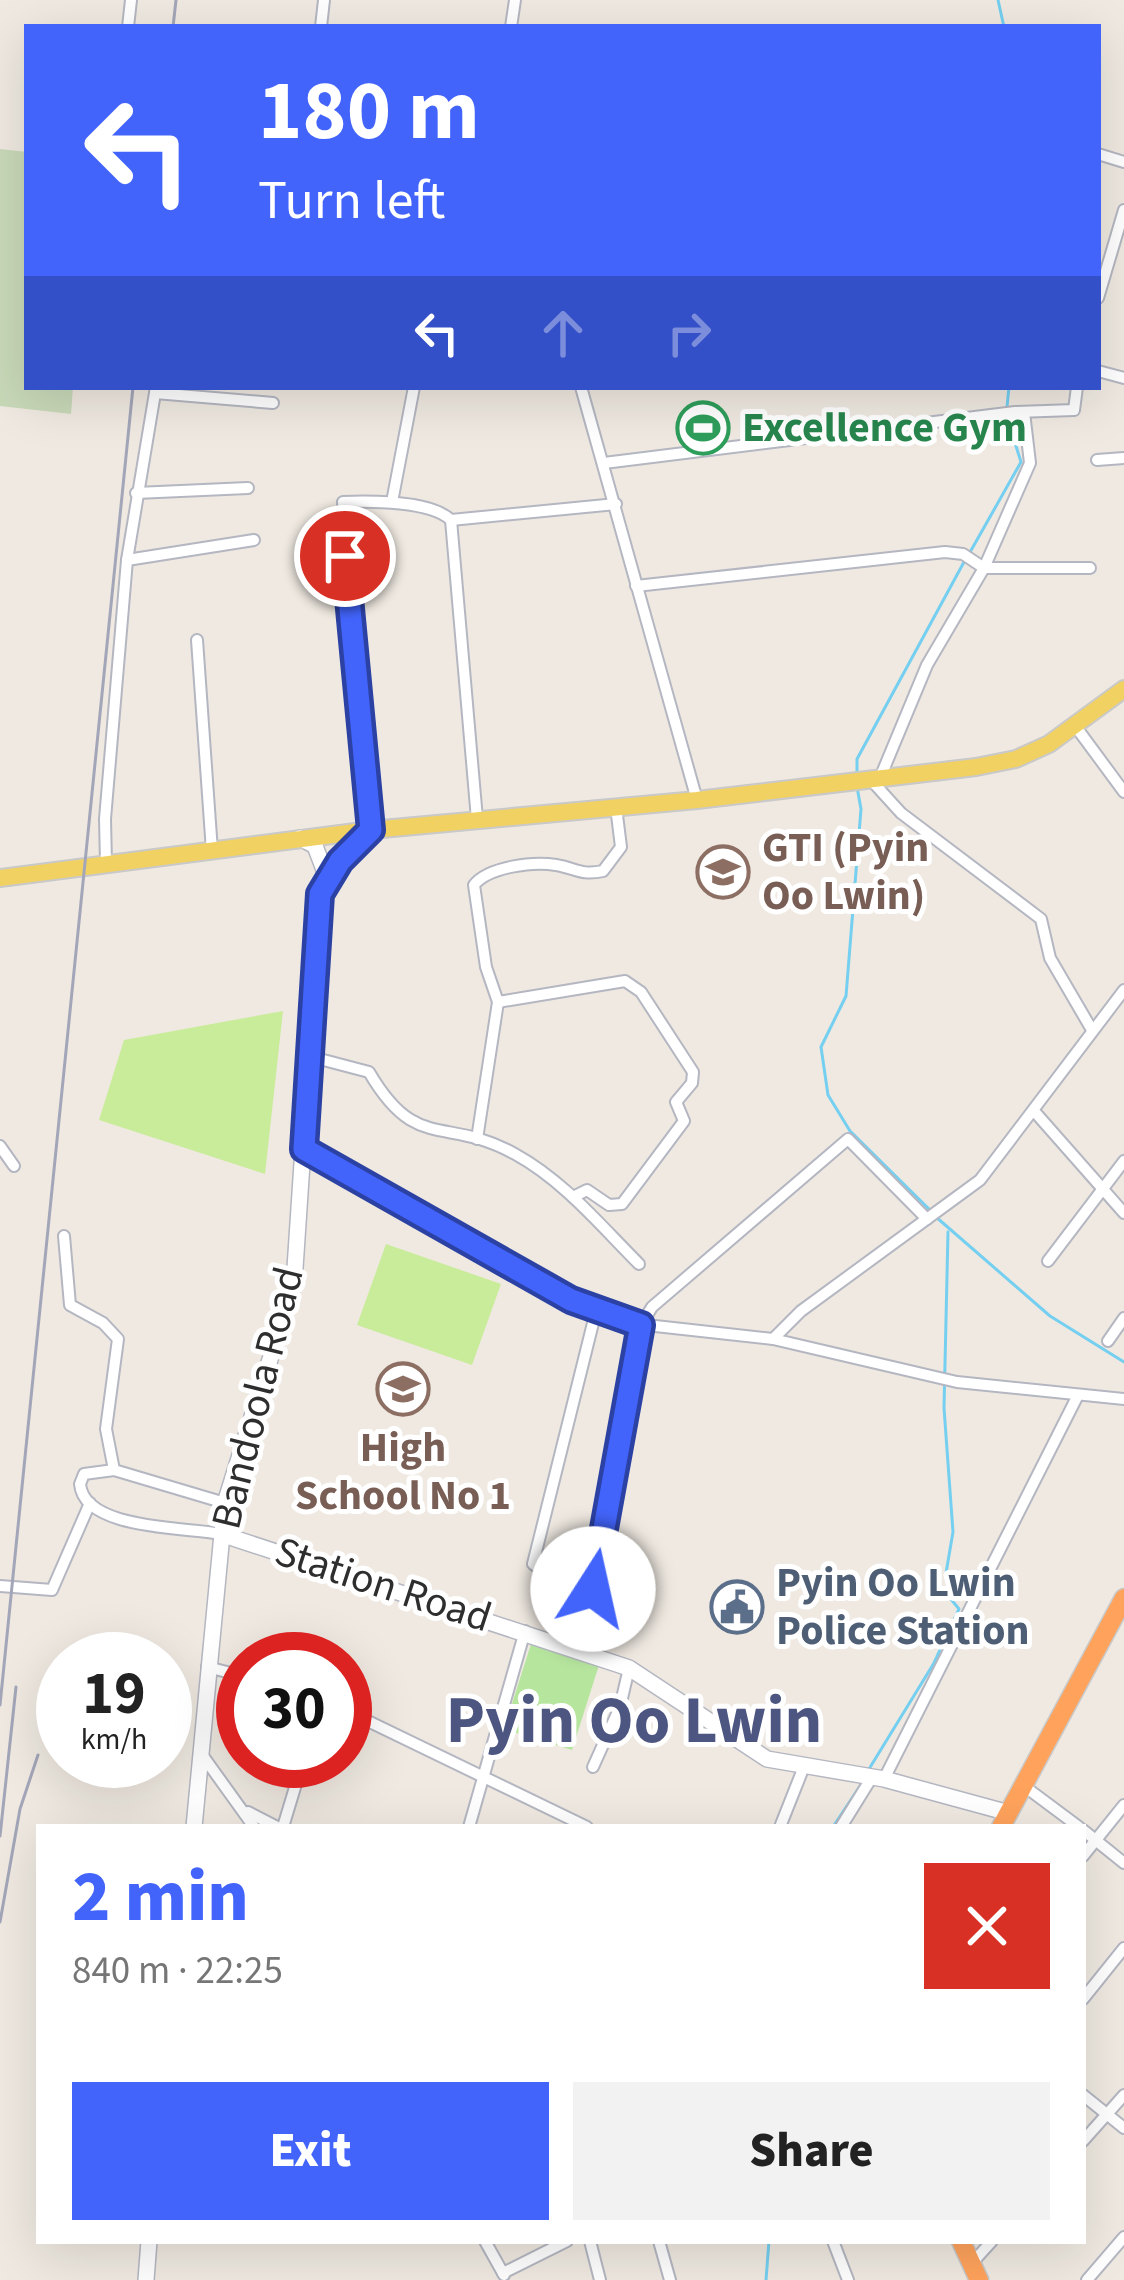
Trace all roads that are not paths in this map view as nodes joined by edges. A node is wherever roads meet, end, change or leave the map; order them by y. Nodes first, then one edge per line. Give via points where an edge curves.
1 (1124, 210) edge
2 (1101, 288) edge
3 (155, 390) edge
4 (413, 390) edge
5 (582, 390) edge
6 (1077, 390) edge
7 (273, 403) dead end
8 (1019, 412) junction
9 (1124, 458) edge
10 (1097, 460) dead end
11 (604, 463) junction
12 (248, 488) dead end
13 (136, 493) junction
14 (392, 502) junction
15 (616, 504) junction
16 (451, 520) junction
17 (254, 540) dead end
18 (128, 560) junction
19 (973, 561) junction
20 (1090, 568) dead end
21 (636, 586) junction
22 (197, 640) dead end
23 (1124, 689) edge
24 (1076, 727) junction
25 (866, 779) junction
26 (1124, 792) edge
27 (697, 800) junction
28 (616, 808) junction
29 (477, 819) junction
30 (371, 830) junction
31 (300, 838) junction
32 (212, 850) junction
33 (106, 863) junction
34 (0, 878) edge
35 (328, 880) junction
36 (1124, 990) edge
37 (498, 1002) junction
38 (1092, 1030) junction
39 (312, 1057) junction
40 (1034, 1111) junction
41 (477, 1139) junction
42 (0, 1146) edge
43 (304, 1149) junction
44 (1124, 1161) edge
45 (14, 1166) dead end
46 (1102, 1190) junction
47 (573, 1197) junction
48 (1124, 1213) edge
49 (932, 1216) junction
50 (64, 1236) dead end
51 (1048, 1261) dead end
52 (639, 1264) dead end
53 (596, 1311) junction
54 (1124, 1318) edge
55 (641, 1325) junction
56 (773, 1339) junction
57 (1108, 1341) dead end
58 (1078, 1395) junction
59 (1124, 1399) edge
60 (114, 1470) junction
61 (90, 1504) junction
62 (225, 1504) junction
63 (221, 1534) junction
64 (0, 1586) edge
65 (593, 1589) junction
66 (1124, 1598) edge
67 (525, 1631) junction
68 (580, 1650) junction
69 (207, 1667) junction
70 (216, 1669) edge
71 (628, 1669) junction
72 (372, 1723) edge
73 (203, 1756) junction
74 (593, 1767) dead end
75 (803, 1769) junction
76 (484, 1776) junction
77 (871, 1776) junction
78 (1024, 1786) junction
79 (294, 1788) edge
80 (1124, 1804) edge
81 (245, 1810) junction
82 (1005, 1820) edge
83 (194, 1824) edge
84 (252, 1824) edge
85 (274, 1824) edge
86 (281, 1824) edge
87 (471, 1824) edge
88 (581, 1824) edge
89 (781, 1824) edge
90 (843, 1824) edge
91 (1076, 1824) edge
92 (1086, 1832) edge
93 (1096, 1839) junction
94 (1086, 1852) edge
95 (1124, 1862) edge
96 (1124, 1948) edge
97 (1086, 1995) edge
98 (1124, 2095) edge
99 (1086, 2098) edge
100 (1107, 2114) junction
101 (1124, 2128) edge
102 (1086, 2138) edge
103 (1124, 2237) edge
104 (149, 2244) edge
105 (487, 2244) edge
106 (561, 2244) edge
107 (591, 2244) edge
108 (659, 2244) edge
109 (834, 2244) edge
110 (962, 2244) edge
111 (990, 2244) edge
112 (975, 2272) edge
113 (504, 2276) edge
114 (146, 2280) edge
115 (600, 2280) edge
116 (670, 2280) edge
117 (848, 2280) edge
118 (1087, 2280) edge

1 - 2 street
3 - 7 street
3 - 13 street
4 - 14 street
5 - 11 street
6 - 8 street via 1074,410
8 - 11 street
8 - 19 street via 1030,463
9 - 10 street
11 - 15 street
12 - 13 street
13 - 18 street
14 - 16 street
14 - 30 street via 343,502 341,510
15 - 16 street
15 - 21 street
16 - 29 street
17 - 18 street
18 - 33 street
19 - 20 street
19 - 21 street
19 - 25 street
21 - 27 street
22 - 32 street
23 - 24 main road
24 - 25 main road via 1016,759
24 - 26 street
25 - 27 main road
25 - 38 street via 1041,919 1050,958
27 - 28 main road
28 - 29 main road
28 - 37 street via 621,847 602,871 574,873 554,864 478,879 486,967
29 - 30 main road
30 - 31 main road
30 - 35 street
31 - 32 main road
31 - 35 street via 315,846
32 - 33 main road
33 - 34 main road
35 - 39 street, Bandoola Road via 320,894
36 - 38 street
37 - 41 street
37 - 47 street via 626,981 694,1072 676,1102 684,1121 622,1204 587,1190
38 - 40 street
39 - 41 street via 369,1072 401,1119
39 - 43 street, Bandoola Road
40 - 46 street
40 - 49 street via 980,1180
41 - 47 street via 512,1152
42 - 45 street
43 - 53 street
43 - 62 street, Bandoola Road via 294,1282
44 - 46 street
46 - 48 street
46 - 51 street
47 - 52 street
49 - 55 street via 848,1138 662,1296
49 - 56 street
50 - 60 street via 70,1305 118,1340 106,1429
53 - 55 street
53 - 65 street via 532,1564
54 - 57 street
55 - 56 street
55 - 65 street
56 - 58 street via 945,1379
58 - 59 street
58 - 77 street
60 - 61 street via 84,1474 79,1492
60 - 62 street
61 - 63 street via 119,1520
61 - 64 street via 52,1590
62 - 63 street, Bandoola Road
63 - 67 street, Station Road
63 - 69 street, Bandoola Road
65 - 68 street
66 - 78 highway
67 - 68 street, Station Road
67 - 76 street
68 - 71 street, Station Road
69 - 70 street
69 - 73 street, Bandoola Road
71 - 74 street
71 - 75 street, Station Road via 752,1753
72 - 76 street
73 - 81 street
73 - 83 street, Bandoola Road
75 - 77 street, Station Road
75 - 89 street
76 - 87 street
76 - 88 street
77 - 82 street, Station Road
77 - 90 street
78 - 82 highway
78 - 91 street
79 - 86 street
80 - 93 street
81 - 84 street
81 - 85 street
92 - 93 street
93 - 94 street
93 - 95 street
96 - 97 street
98 - 100 street
99 - 100 street
100 - 101 street
100 - 102 street
103 - 118 street
104 - 114 street
105 - 113 street
106 - 113 street
107 - 115 street
108 - 116 street
109 - 117 street
110 - 112 highway
111 - 112 street

